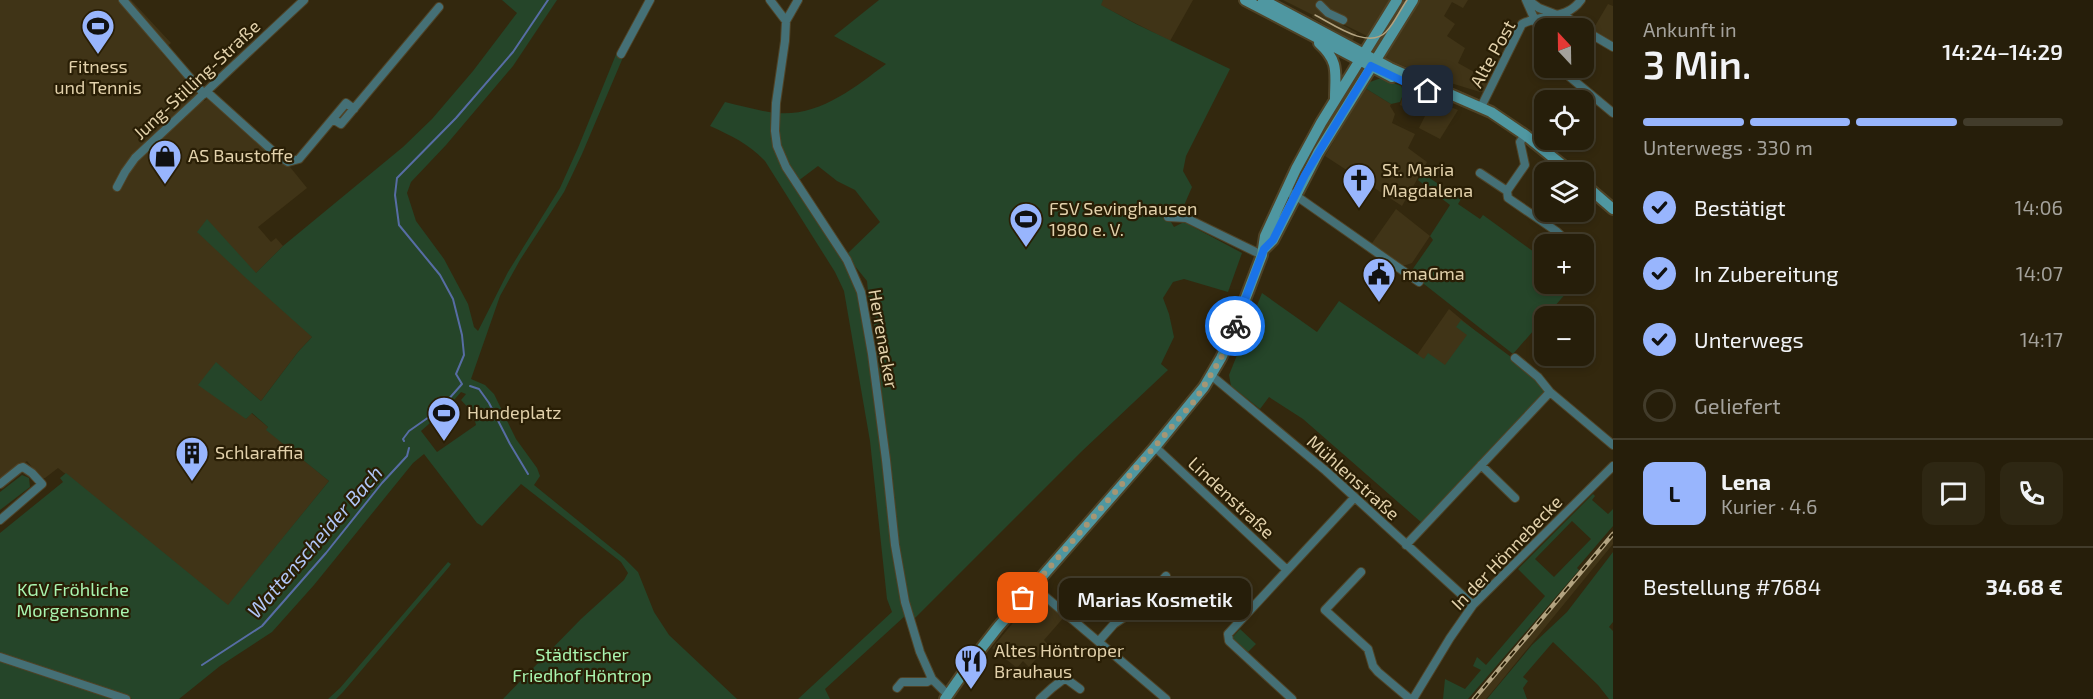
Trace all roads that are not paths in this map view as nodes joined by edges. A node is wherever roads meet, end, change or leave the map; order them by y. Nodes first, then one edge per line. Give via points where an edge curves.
1 (123, 0) edge
2 (304, 0) edge
3 (650, 0) edge
4 (770, 0) edge
5 (798, 0) edge
6 (1245, 0) edge
7 (1263, 0) edge
8 (1397, 0) edge
9 (1413, 0) edge
10 (1527, 0) edge
11 (1581, 0) edge
12 (1320, 5) dead end
13 (439, 7) dead end
14 (1561, 15) junction
15 (1534, 18) edge
16 (1545, 18) edge
17 (1558, 18) edge
18 (1566, 18) edge
19 (1343, 20) dead end
20 (1534, 20) edge
21 (786, 21) junction
22 (1311, 36) junction
23 (1594, 36) edge
24 (1613, 47) edge
25 (621, 54) dead end
26 (1362, 57) junction
27 (1373, 63) junction
28 (1571, 78) edge
29 (205, 93) junction
30 (1335, 100) junction
31 (1481, 107) junction
32 (1613, 113) edge
33 (1525, 135) junction
34 (1559, 162) edge
35 (1480, 173) dead end
36 (117, 187) dead end
37 (1507, 191) junction
38 (1594, 192) edge
39 (1290, 193) junction
40 (1613, 208) edge
41 (1168, 218) dead end
42 (1559, 234) edge
43 (1263, 252) junction
44 (1419, 282) dead end
45 (1515, 357) dead end
46 (1212, 376) junction
47 (1550, 392) junction
48 (1613, 445) edge
49 (1155, 447) junction
50 (1481, 465) junction
51 (1613, 466) edge
52 (0, 484) edge
53 (1354, 498) junction
54 (1515, 498) dead end
55 (0, 520) edge
56 (1406, 545) junction
57 (1287, 570) junction
58 (1361, 572) dead end
59 (1166, 576) dead end
60 (1034, 587) junction
61 (1473, 605) junction
62 (1099, 641) junction
63 (0, 657) edge
64 (932, 679) junction
65 (897, 688) dead end
66 (1080, 689) dead end
67 (947, 697) edge
68 (126, 699) edge
69 (1041, 699) edge
70 (1166, 699) edge
71 (1292, 699) edge
72 (1412, 699) edge

1 - 29 street
2 - 29 street, Jung-Stilling-Straße
3 - 25 street
4 - 21 street
5 - 21 street, Herrenacker
6 - 22 main road
7 - 26 main road
8 - 26 main road
9 - 27 main road
10 - 14 street via 1539,9
10 - 15 street
11 - 14 street
12 - 19 street
13 - 29 street via 341,124 333,119 299,159 288,162 276,154
14 - 16 street
14 - 17 street
14 - 18 street
20 - 31 street, Alte Post via 1522,24
21 - 64 street, Herrenacker via 776,103 777,146 782,162 847,260 861,292 901,581 913,631
22 - 26 main road
22 - 30 main road via 1329,53 1336,69
23 - 24 street
26 - 27 main road
26 - 30 main road
27 - 31 main road
27 - 39 main road
28 - 32 street
29 - 36 street, Jung-Stilling-Straße via 135,158
30 - 39 main road via 1313,137
31 - 33 main road
33 - 34 main road
33 - 37 street via 1520,142 1525,165
35 - 37 street
37 - 42 street via 1508,198
38 - 40 main road
39 - 43 main road via 1273,240
39 - 44 street
41 - 43 street via 1186,218
43 - 46 main road
45 - 47 street
46 - 49 main road
46 - 53 street, Mühlenstraße
47 - 48 street
47 - 50 street
49 - 57 street, Lindenstraße
49 - 60 main road
50 - 54 street, In der Hönnebecke
50 - 56 street
51 - 61 street, In der Hönnebecke
52 - 55 street via 23,467 42,484
53 - 56 street, Mühlenstraße
53 - 57 street
56 - 61 street, Mühlenstraße
57 - 71 street via 1227,638
58 - 72 street, In der Hönnebecke via 1325,610 1368,649 1378,672
59 - 62 street via 1138,608 1114,624
60 - 62 street
60 - 67 main road via 984,645
61 - 72 street, In der Hönnebecke
62 - 70 street
63 - 68 street
64 - 65 street via 902,682
64 - 67 street, Herrenacker
66 - 69 street via 1065,678

